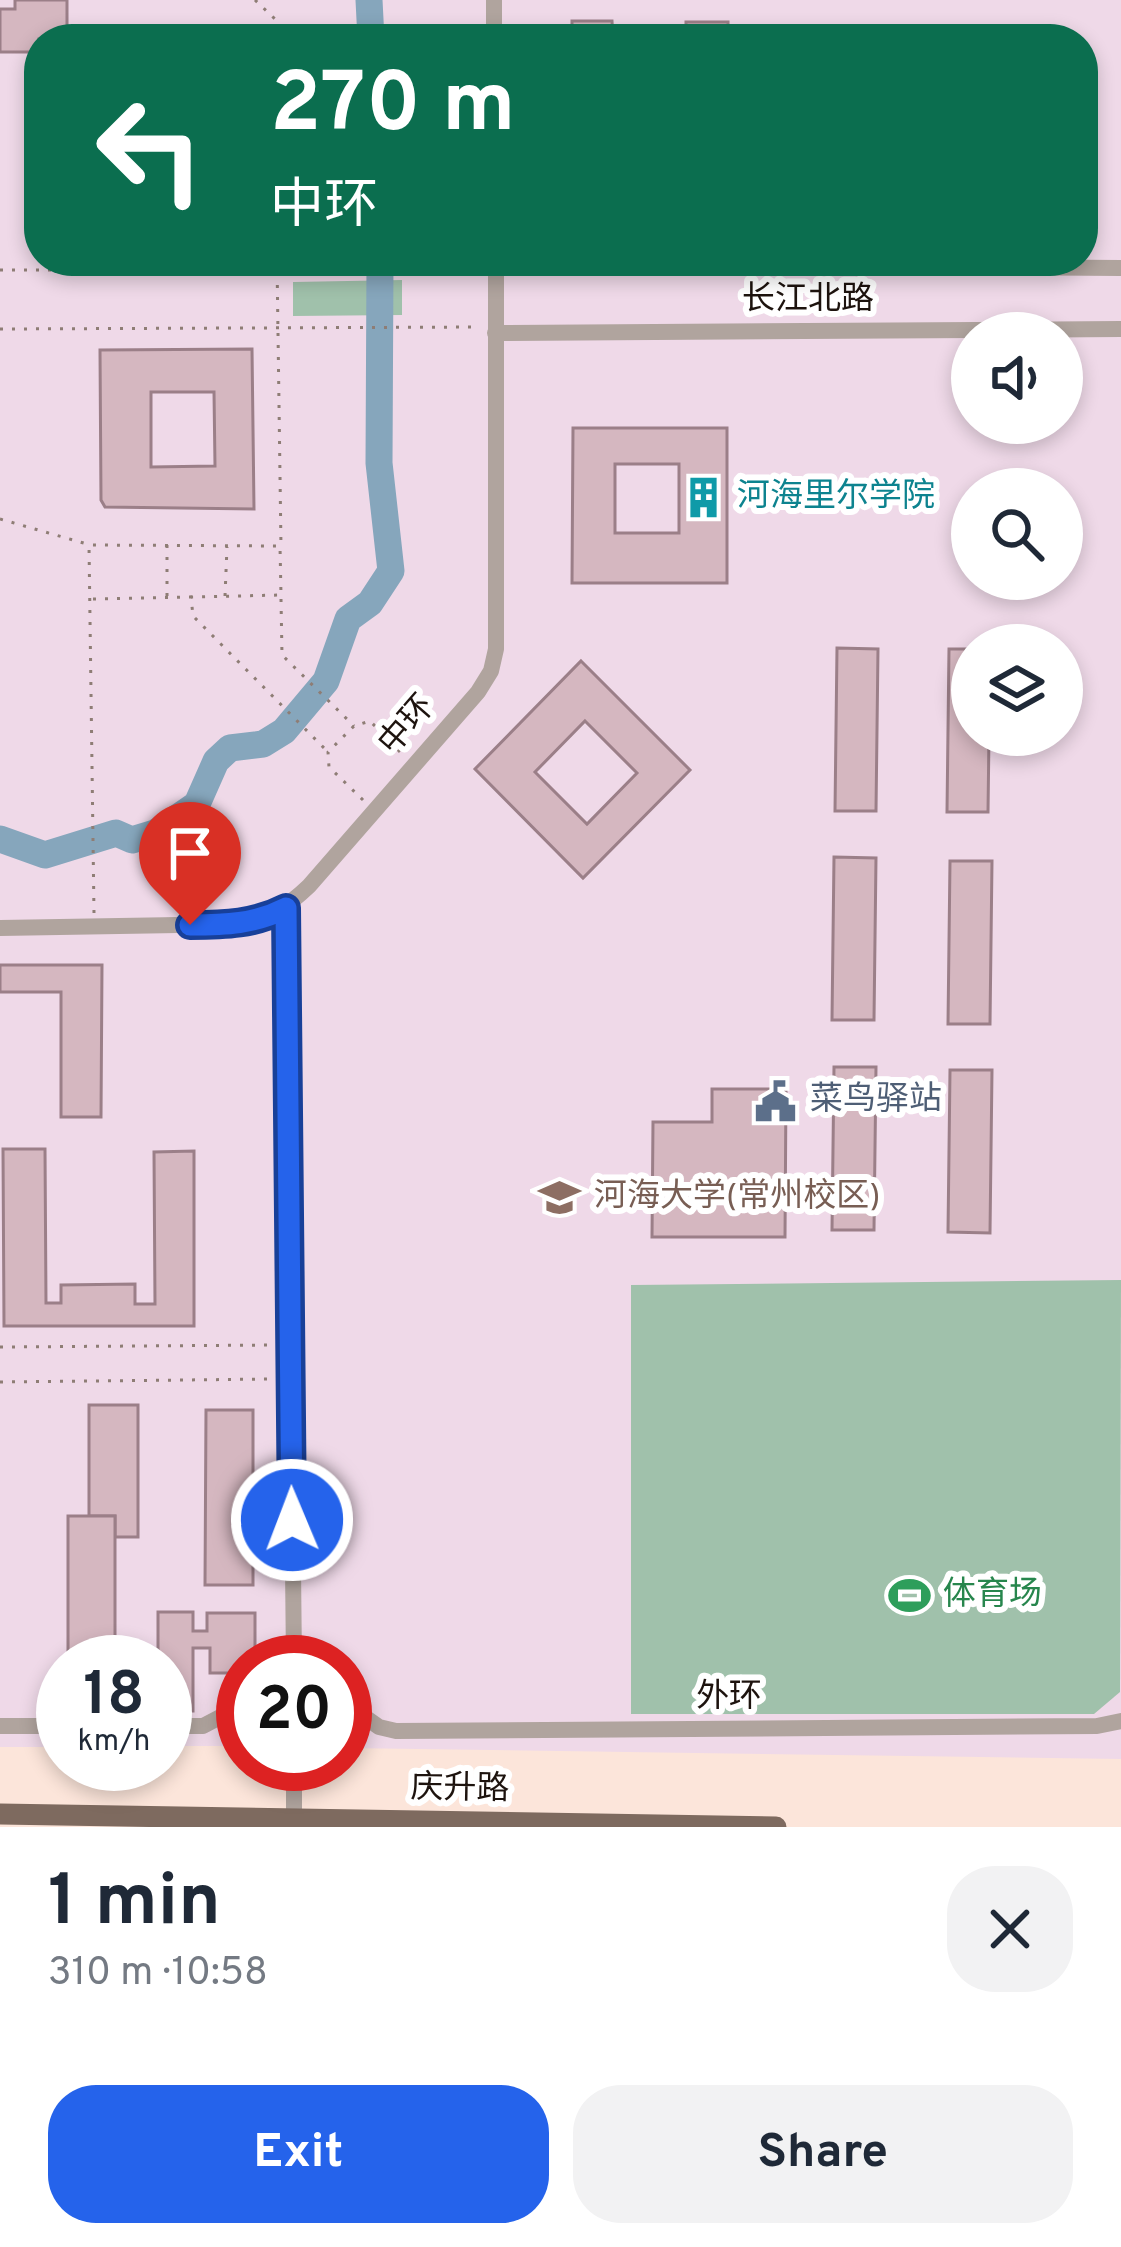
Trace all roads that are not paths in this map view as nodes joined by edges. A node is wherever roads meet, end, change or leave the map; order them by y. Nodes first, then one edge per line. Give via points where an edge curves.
1 (496, 276) edge
2 (1121, 329) edge
3 (495, 330) junction
4 (286, 908) junction
5 (0, 928) edge
6 (293, 1635) edge
7 (1121, 1720) edge
8 (372, 1721) edge
9 (0, 1726) edge
10 (36, 1726) edge
11 (294, 1791) edge
12 (0, 1814) edge
13 (294, 1822) junction
14 (408, 1825) edge
15 (776, 1827) edge

1 - 3 lane, 中环
2 - 3 lane, 长江北路
3 - 4 lane, 中环 via 491,671
4 - 5 lane via 238,924
4 - 6 lane
7 - 8 lane, 外环 via 396,1731
9 - 10 lane
11 - 13 lane
12 - 13 main road, 庆升路
13 - 14 main road, 庆升路
14 - 15 main road, 庆升路

